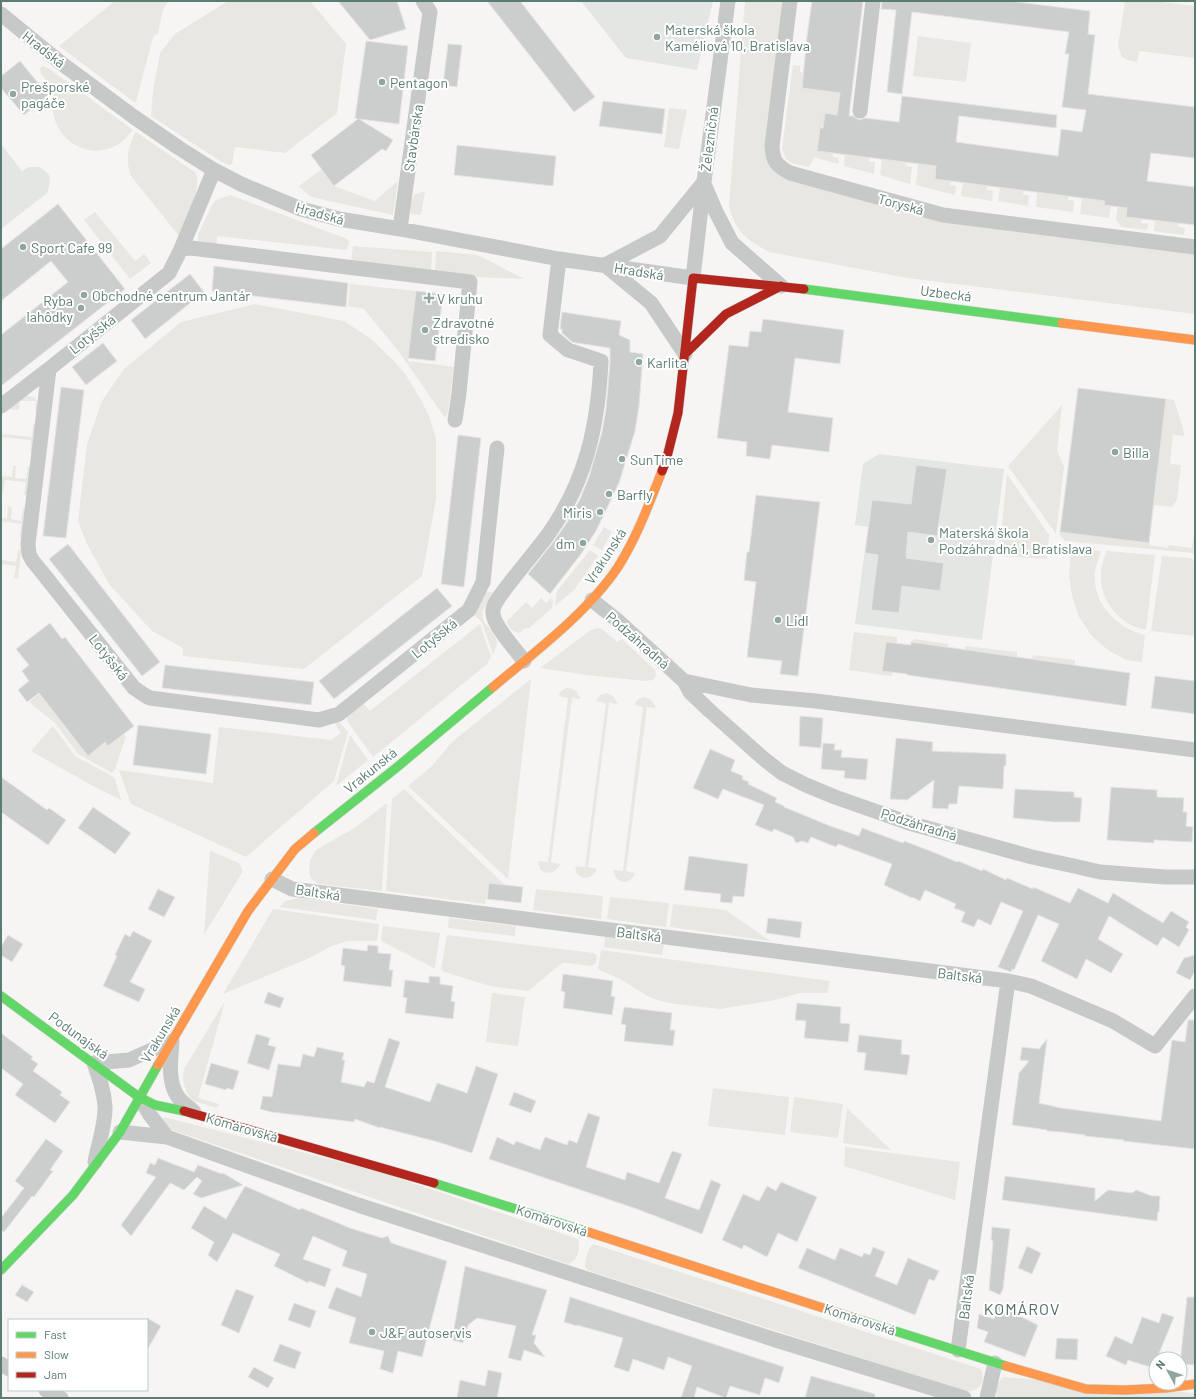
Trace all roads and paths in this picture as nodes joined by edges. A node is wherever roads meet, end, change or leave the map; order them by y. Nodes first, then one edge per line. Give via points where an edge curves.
1 (423, 1) edge
2 (728, 1) edge
3 (790, 1) edge
4 (873, 1) edge
5 (1, 14) edge
6 (860, 111) dead end
7 (214, 170) junction
8 (704, 182) junction
9 (400, 229) junction
10 (1195, 247) edge
11 (181, 249) junction
12 (559, 259) junction
13 (605, 266) junction
14 (693, 278) junction
15 (782, 286) junction
16 (1195, 340) edge
17 (685, 354) junction
18 (49, 369) junction
19 (1, 406) edge
20 (455, 420) dead end
21 (497, 448) dead end
22 (592, 600) junction
23 (524, 661) junction
24 (684, 681) junction
25 (1195, 750) edge
26 (1195, 877) edge
27 (272, 879) junction
28 (1008, 981) junction
29 (1, 996) edge
30 (1195, 996) edge
31 (172, 1041) junction
32 (94, 1063) junction
33 (139, 1098) junction
34 (196, 1114) junction
35 (120, 1132) junction
36 (168, 1137) junction
37 (93, 1169) junction
38 (1, 1270) edge
39 (958, 1350) junction
40 (995, 1363) junction
41 (1195, 1384) edge
42 (48, 1391) edge
43 (61, 1398) edge
44 (964, 1398) edge
45 (987, 1398) edge

1 - 9 street, Stavbárska via 430,12
2 - 8 street, Železničná
3 - 10 street, Toryská via 772,146 777,165 790,173 943,215
4 - 6 street
5 - 7 street, Hradská via 134,117
7 - 9 street, Hradská via 307,211
7 - 11 street, Lotyšská
8 - 13 street via 660,236
8 - 14 street, Železničná
8 - 15 street via 732,243
9 - 12 street, Hradská
11 - 18 street, Lotyšská via 169,273
11 - 20 street via 191,248 470,282
12 - 13 street, Hradská
12 - 23 street via 550,335 568,350 601,361 600,390 587,458 573,491 544,540 500,596 492,611 503,632
13 - 14 street, Hradská
13 - 17 street via 650,303
14 - 15 street, Uzbecká
14 - 17 street, Vrakunská
15 - 16 street, Uzbecká
15 - 17 street via 726,314
17 - 22 street, Vrakunská via 678,413 666,461 653,496 632,543
18 - 19 street
18 - 21 street, Lotyšská via 31,516 29,554 131,684 150,698 318,720 340,714 472,606 483,582
22 - 23 street, Vrakunská
22 - 24 street, Podzáhradná
23 - 27 street, Vrakunská via 294,849
24 - 25 street via 750,695
24 - 26 street, Podzáhradná via 690,692 782,773 835,797 909,823 1032,857 1100,872
27 - 28 street, Baltská via 292,889
27 - 31 street, Vrakunská via 248,911
28 - 30 street, Baltská via 1031,986 1113,1021 1155,1046
28 - 39 street, Baltská
29 - 32 street, Podunajská
31 - 32 street via 129,1060
31 - 33 street, Vrakunská
31 - 34 street via 170,1067 173,1087 178,1098
32 - 33 street, Podunajská
32 - 37 street via 105,1107
33 - 34 street, Komárovská via 155,1105
33 - 35 street, Vrakunská
33 - 36 street
34 - 39 street, Komárovská via 440,1184
35 - 36 street
35 - 37 street, Vrakunská
36 - 44 street via 374,1210
37 - 38 street, Vrakunská via 73,1196
39 - 40 street, Komárovská
40 - 41 street, Komárovská via 1086,1389 1125,1390
40 - 45 street
42 - 43 street

